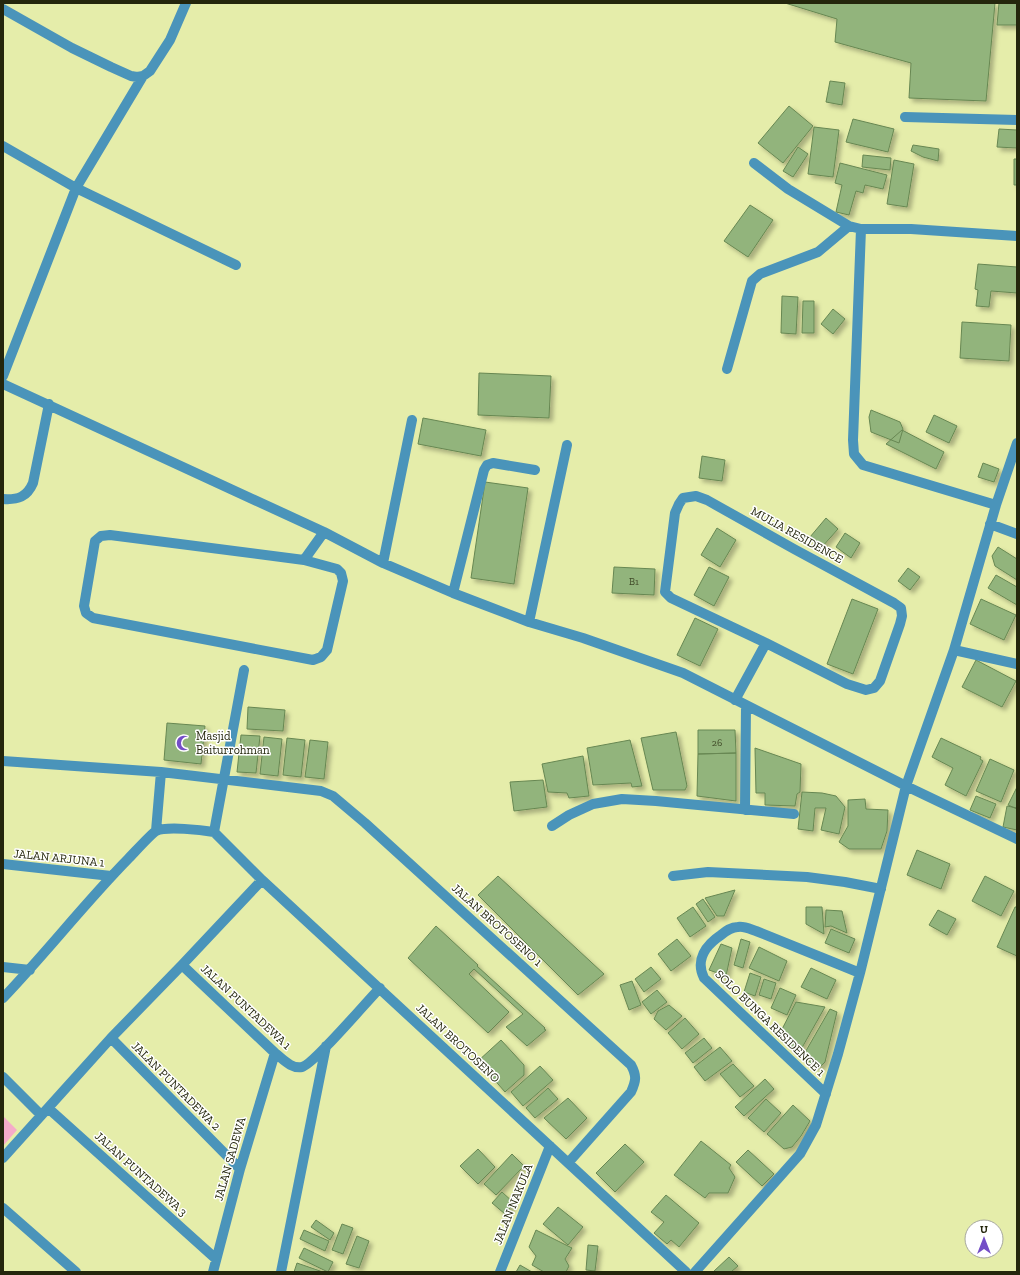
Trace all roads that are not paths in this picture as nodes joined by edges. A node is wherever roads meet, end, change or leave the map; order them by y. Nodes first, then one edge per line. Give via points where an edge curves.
1 (186, 3) edge
2 (3, 9) edge
3 (143, 76) junction
4 (905, 117) dead end
5 (1017, 120) edge
6 (3, 146) edge
7 (754, 163) dead end
8 (76, 188) junction
9 (850, 226) junction
10 (861, 229) junction
11 (1017, 236) edge
12 (236, 265) dead end
13 (727, 369) dead end
14 (3, 376) edge
15 (3, 384) edge
16 (49, 404) junction
17 (412, 420) dead end
18 (1017, 443) edge
19 (567, 445) dead end
20 (536, 470) dead end
21 (3, 499) edge
22 (996, 505) junction
23 (990, 524) junction
24 (324, 532) junction
25 (1017, 534) edge
26 (304, 560) junction
27 (383, 562) junction
28 (453, 593) junction
29 (529, 622) junction
30 (766, 643) junction
31 (954, 650) junction
32 (1017, 664) edge
33 (244, 670) dead end
34 (735, 700) junction
35 (746, 706) junction
36 (3, 761) edge
37 (161, 772) junction
38 (224, 780) junction
39 (906, 786) junction
40 (745, 810) junction
41 (794, 814) dead end
42 (552, 826) dead end
43 (156, 831) junction
44 (214, 832) junction
45 (1017, 839) edge
46 (3, 864) edge
47 (111, 876) junction
48 (673, 876) dead end
49 (262, 880) junction
50 (881, 888) junction
51 (182, 965) junction
52 (3, 967) edge
53 (30, 970) junction
54 (860, 973) junction
55 (380, 988) junction
56 (3, 998) edge
57 (111, 1038) junction
58 (326, 1046) junction
59 (275, 1053) junction
60 (3, 1077) edge
61 (826, 1094) junction
62 (44, 1112) junction
63 (550, 1146) junction
64 (3, 1158) edge
65 (568, 1163) junction
66 (240, 1169) junction
67 (3, 1208) edge
68 (216, 1259) junction
69 (76, 1272) edge
70 (213, 1272) edge
71 (281, 1272) edge
72 (500, 1272) edge
73 (686, 1272) edge
74 (695, 1272) edge

1 - 3 street via 170,40 150,71
2 - 3 street via 111,67 131,76
3 - 8 street
4 - 5 street
6 - 8 street
7 - 9 street via 788,189
8 - 12 street
8 - 14 street
9 - 10 street
9 - 13 street via 818,252 760,274 752,281
10 - 11 street via 911,229
10 - 22 street via 854,454 863,465
15 - 16 street
16 - 21 street via 30,491 16,499
16 - 24 street
17 - 27 street
18 - 22 street
19 - 29 street
20 - 28 street via 493,463 487,465
22 - 23 street
23 - 25 street
23 - 31 street
24 - 26 street
24 - 27 street
26 - 26 street via 337,569 344,581 326,650 321,657 313,660 93,618 86,614 84,606 95,541 101,536 110,535
27 - 28 street
28 - 29 street
29 - 34 street via 683,673
30 - 30 street, MULIA RESIDENCE via 847,684 866,690 874,688 880,681 900,624 901,608 707,500 696,496 684,498 679,504 673,524 665,592 671,598
30 - 34 street
31 - 32 street
31 - 39 street
33 - 38 street
34 - 35 street
35 - 39 street
35 - 40 street
36 - 37 street, JALAN BROTOSENO 1
37 - 38 street, JALAN BROTOSENO 1
37 - 43 street
38 - 44 street
38 - 65 street, JALAN BROTOSENO 1 via 321,791 333,796 365,822 631,1065 636,1078 631,1092
39 - 45 street
39 - 50 street
40 - 41 street
40 - 42 street via 622,800 593,804
43 - 44 street via 175,828
43 - 47 street
44 - 49 street, JALAN BROTOSENO
46 - 47 street, JALAN ARJUNA 1
47 - 53 street
48 - 50 street via 708,872 807,877
49 - 51 street
49 - 55 street, JALAN BROTOSENO
50 - 54 street
51 - 57 street
51 - 59 street, JALAN PUNTADEWA 1
52 - 53 street
53 - 56 street
54 - 61 street
54 - 61 street, SOLO BUNGA RESIDENCE 1 via 756,931 738,927 730,928 716,938 703,951 701,958 701,972 704,978
55 - 58 street, JALAN PUNTADEWA 1
55 - 63 street, JALAN BROTOSENO
57 - 62 street
57 - 66 street, JALAN PUNTADEWA 2
58 - 59 street, JALAN PUNTADEWA 1 via 303,1067 289,1065
58 - 71 street
59 - 66 street, JALAN SADEWA
60 - 62 street, JALAN PUNTADEWA 3
61 - 74 street via 816,1125 800,1154
62 - 64 street
62 - 68 street, JALAN PUNTADEWA 3
63 - 65 street, JALAN BROTOSENO
63 - 72 street, JALAN NAKULA
65 - 73 street, JALAN BROTOSENO
66 - 68 street, JALAN SADEWA
67 - 69 street
68 - 70 street, JALAN SADEWA

